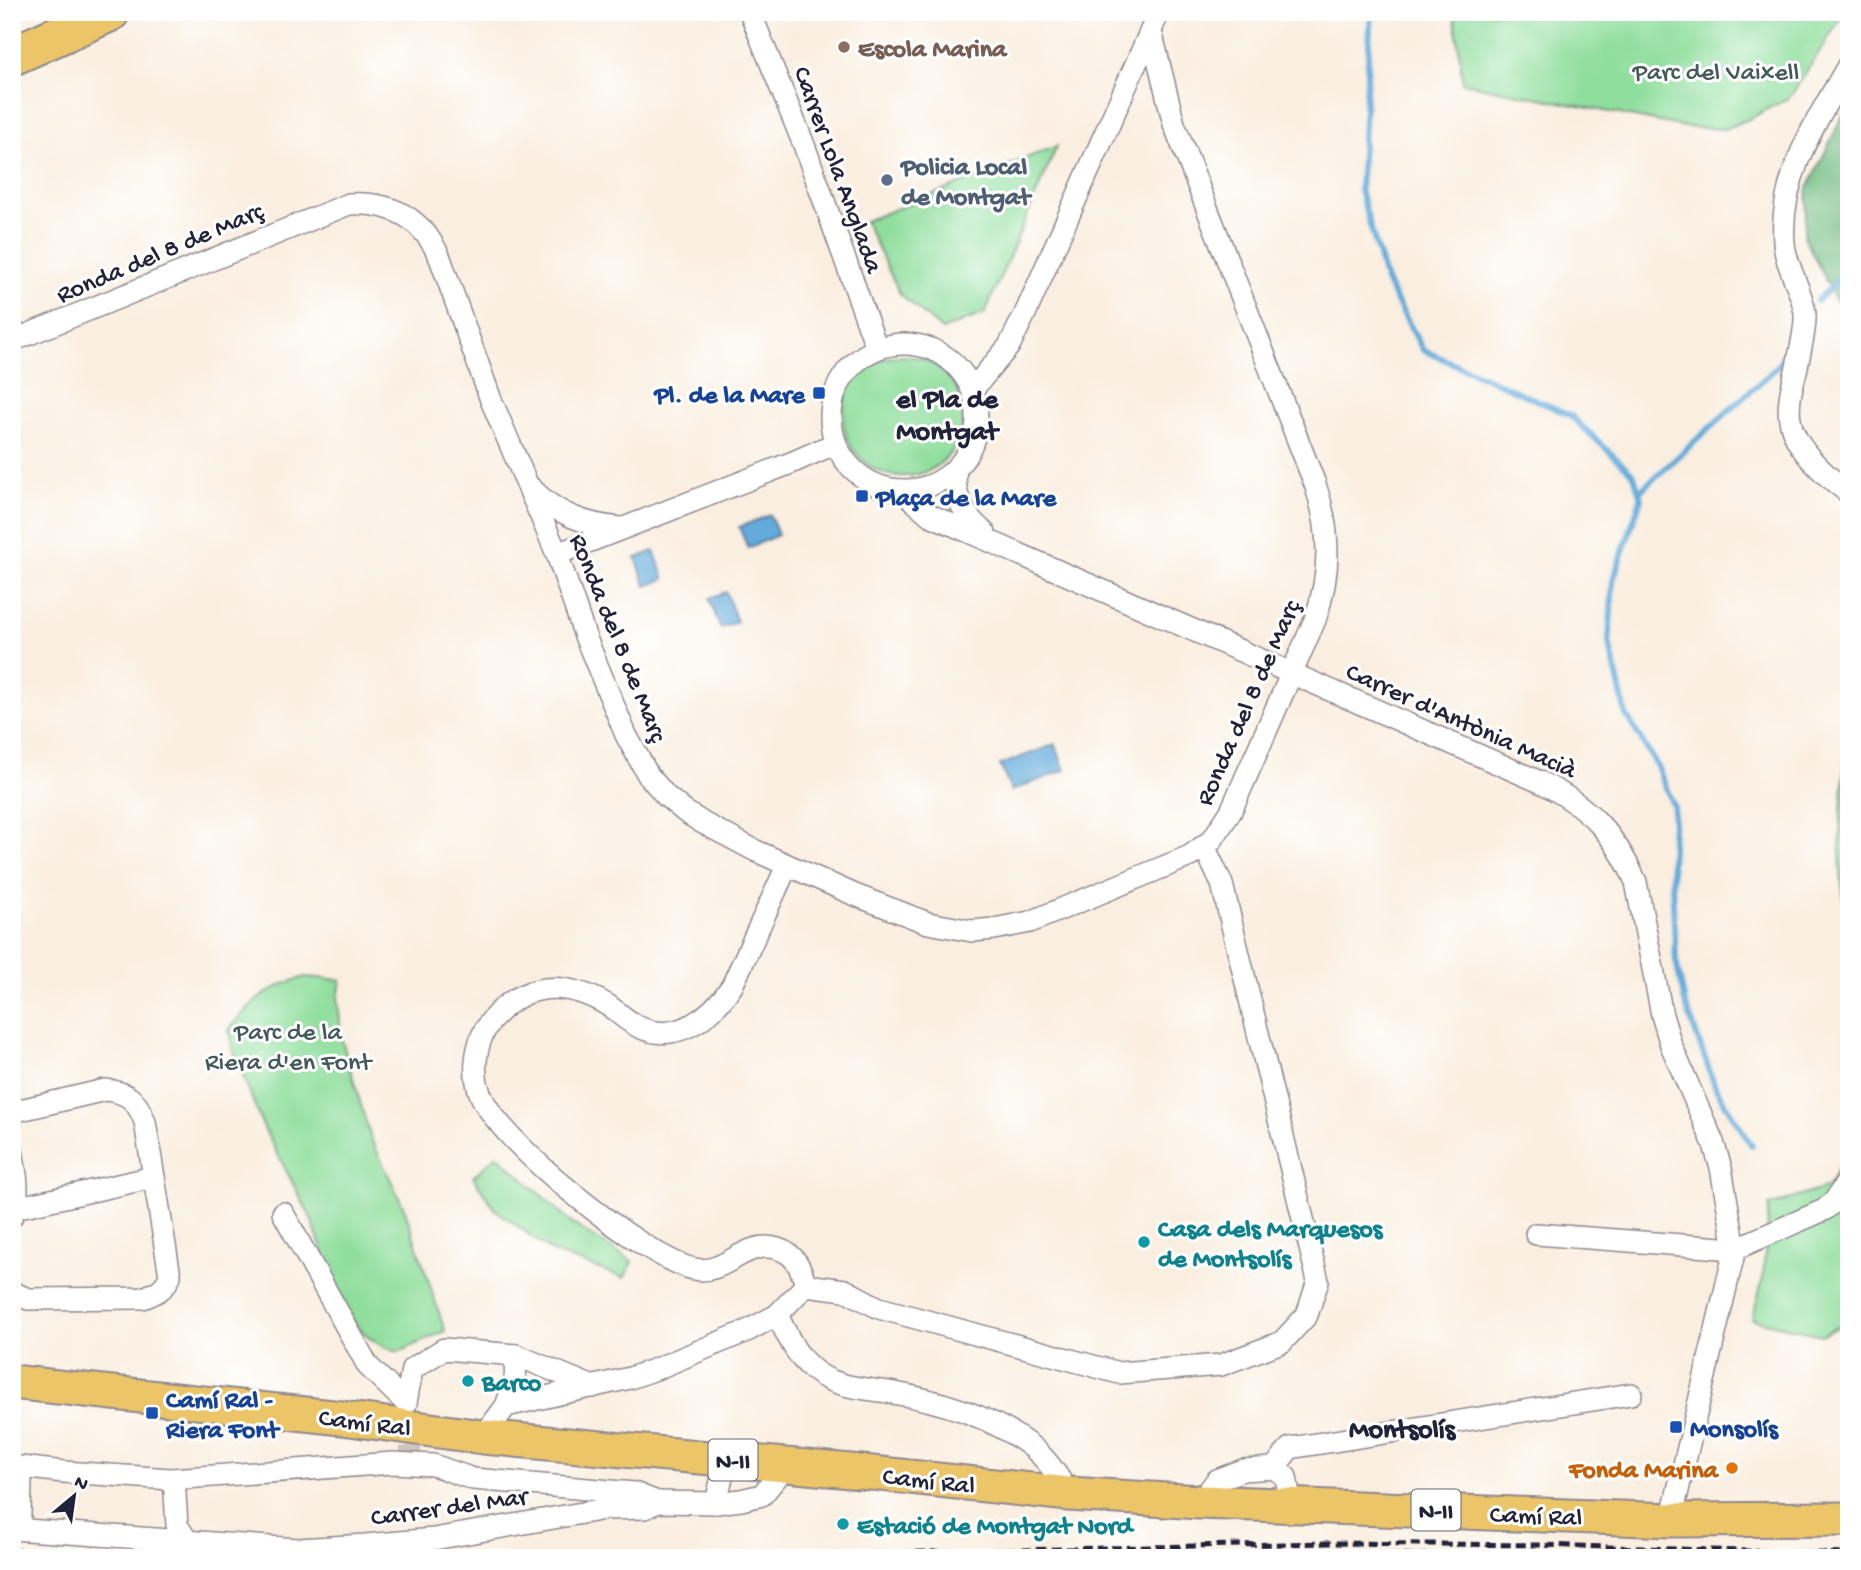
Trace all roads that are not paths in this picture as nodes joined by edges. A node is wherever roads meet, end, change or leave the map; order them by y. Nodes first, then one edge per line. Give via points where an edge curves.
1 (110, 12) edge
2 (750, 12) edge
3 (1155, 21) edge
4 (12, 56) edge
5 (1849, 64) edge
6 (12, 341) edge
7 (876, 346) junction
8 (973, 388) junction
9 (834, 444) junction
10 (956, 468) junction
11 (526, 482) junction
12 (901, 490) junction
13 (1849, 493) edge
14 (623, 528) junction
15 (997, 544) junction
16 (557, 554) junction
17 (1291, 673) junction
18 (1205, 846) junction
19 (786, 866) junction
20 (12, 1112) edge
21 (12, 1151) edge
22 (155, 1177) junction
23 (1849, 1179) edge
24 (14, 1212) edge
25 (284, 1213) dead end
26 (1536, 1234) dead end
27 (1735, 1249) junction
28 (806, 1285) junction
29 (12, 1292) edge
30 (777, 1315) junction
31 (516, 1355) junction
32 (12, 1382) edge
33 (593, 1387) junction
34 (1630, 1394) dead end
35 (506, 1406) junction
36 (483, 1437) junction
37 (726, 1459) junction
38 (787, 1465) junction
39 (18, 1466) edge
40 (1274, 1468) junction
41 (174, 1479) junction
42 (1069, 1494) junction
43 (657, 1502) junction
44 (1200, 1502) junction
45 (716, 1503) junction
46 (1292, 1505) junction
47 (1849, 1519) edge
48 (1671, 1520) junction
49 (17, 1530) edge
50 (188, 1542) junction

1 - 4 highway
2 - 7 street, Carrer Lola Anglada via 804,145
3 - 8 street via 1025,314 1009,346
3 - 17 street, Ronda del 8 de Març via 1174,124 1322,505 1328,545 1324,594
5 - 13 street via 1801,149 1784,232 1805,313 1790,420 1798,443
6 - 11 street, Ronda del 8 de Març via 349,204 395,210 432,238
7 - 8 street via 915,344 938,353 958,367
7 - 9 street via 858,358 833,400
8 - 10 street via 980,418
9 - 12 street via 861,476
9 - 14 street
10 - 12 street via 922,489
10 - 15 street, Carrer d'Antònia Macià via 954,483 965,513
11 - 14 street, Ronda del 8 de Març via 562,513 602,527
11 - 16 street, Ronda del 8 de Març
12 - 15 street, Carrer d'Antònia Macià via 930,515
14 - 16 street
15 - 17 street, Carrer d'Antònia Macià
16 - 19 street, Ronda del 8 de Març via 590,648 648,775 666,796 703,823
17 - 18 street, Ronda del 8 de Març via 1231,811
17 - 27 street, Carrer d'Antònia Macià via 1541,782 1576,801 1607,831 1636,882 1662,1015 1713,1142
18 - 19 street, Ronda del 8 de Març via 1030,922 994,929 928,923
18 - 28 street via 1222,884 1318,1281 1307,1315 1282,1342 1221,1365 1119,1373 879,1308 845,1290
19 - 28 street via 732,986 698,1023 653,1032 580,992 530,992 491,1021 479,1044 476,1068 480,1093 500,1124 562,1185 628,1235 680,1265 705,1271 757,1247 776,1248 794,1258
20 - 22 street via 105,1090 121,1091 140,1107
21 - 24 street
22 - 24 street
22 - 29 street via 170,1276 157,1293 125,1299 28,1299
23 - 27 street via 1824,1210
25 - 31 street via 368,1366 406,1403 412,1369 444,1349
26 - 27 street
27 - 48 street
28 - 30 street
30 - 33 street via 656,1369
30 - 42 street via 809,1367 857,1389 932,1401 999,1426 1030,1445
31 - 33 street
31 - 35 street via 515,1381
32 - 36 main road, Camí Ral / N-II
33 - 35 street
34 - 40 street via 1290,1448
35 - 36 street
36 - 37 main road, Camí Ral / N-II
37 - 38 main road, Camí Ral / N-II
37 - 45 street
38 - 42 main road, Camí Ral / N-II
38 - 45 street, Carrer del Mar via 762,1495
39 - 41 street
39 - 49 street
40 - 44 street via 1243,1470 1217,1480
40 - 46 street via 1286,1477
41 - 43 street via 412,1459 473,1479 634,1493
41 - 50 street via 177,1525
42 - 44 main road, Camí Ral / N-II
43 - 45 street, Carrer del Mar
43 - 50 street, Carrer del Mar via 645,1508 605,1509 406,1542 298,1549
44 - 46 main road, Camí Ral / N-II
46 - 48 main road, Camí Ral / N-II
47 - 48 main road, Camí Ral / N-II
49 - 50 street, Carrer del Mar

